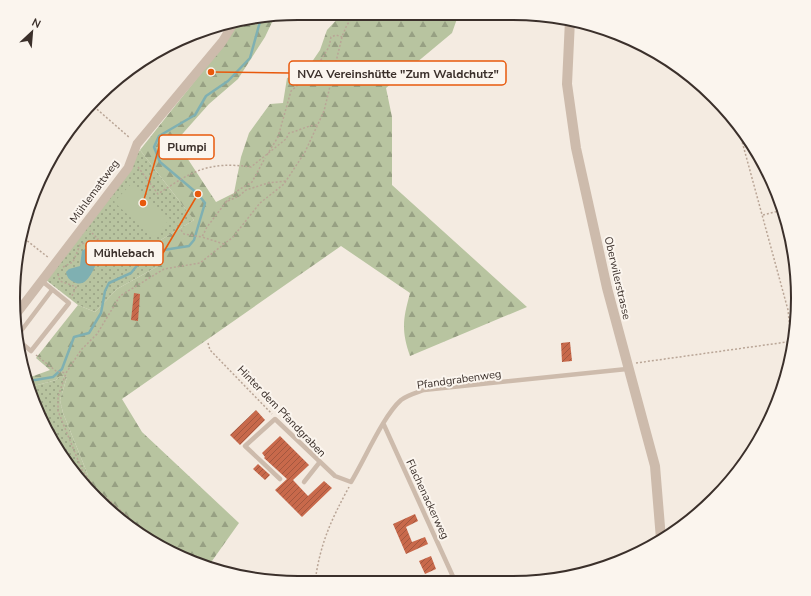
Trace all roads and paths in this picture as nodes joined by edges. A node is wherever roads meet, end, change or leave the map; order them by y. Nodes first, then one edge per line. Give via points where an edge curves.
1 (350, 20) edge
2 (570, 26) edge
3 (231, 28) edge
4 (342, 37) junction
5 (95, 108) edge
6 (317, 126) junction
7 (742, 141) edge
8 (137, 144) junction
9 (266, 156) junction
10 (131, 159) junction
11 (286, 181) junction
12 (226, 202) junction
13 (777, 212) edge
14 (763, 215) junction
15 (84, 226) junction
16 (180, 230) dead end
17 (202, 237) junction
18 (26, 240) edge
19 (225, 244) junction
20 (56, 263) junction
21 (42, 281) junction
22 (52, 290) junction
23 (69, 303) junction
24 (21, 309) edge
25 (789, 326) edge
26 (22, 330) edge
27 (788, 342) edge
28 (208, 343) dead end
29 (24, 345) edge
30 (31, 351) junction
31 (627, 366) junction
32 (66, 373) junction
33 (275, 419) junction
34 (384, 425) junction
35 (319, 463) junction
36 (280, 479) dead end
37 (91, 482) joint
38 (304, 482) dead end
39 (351, 482) junction
40 (138, 525) edge
41 (661, 533) edge
42 (316, 576) edge
43 (453, 576) edge

1 - 4 path
2 - 31 street, Oberwilerstrasse via 567,84 576,148
3 - 8 street, Mühlemattweg via 222,42
4 - 6 path via 324,111
4 - 9 path via 331,37 329,47 314,71 291,91 278,138
5 - 8 path
6 - 9 path via 289,133 286,139
6 - 11 path via 305,152
7 - 14 path
8 - 10 street, Mühlemattweg
9 - 10 path via 251,167 232,164 188,174 158,194
9 - 12 path via 252,182 237,191
10 - 15 street, Mühlemattweg via 128,168
11 - 12 path via 246,190
11 - 19 path via 260,203
12 - 17 path
13 - 14 path
14 - 25 path via 768,243 788,310
15 - 20 street, Mühlemattweg
15 - 23 path via 98,239 93,243 80,245 73,262 58,273 60,281 76,287
16 - 17 path via 184,234
17 - 19 path
18 - 20 path
19 - 32 path via 200,263 164,269 120,296 97,334 81,350
20 - 21 street, Mühlemattweg
21 - 22 lane
21 - 24 street, Mühlemattweg
22 - 23 lane
22 - 26 lane
23 - 30 lane
27 - 31 path via 710,351
28 - 33 path, Hinter dem Pfandgraben via 210,350 270,410
29 - 30 lane
30 - 32 path via 56,371
31 - 34 lane, Pfandgrabenweg via 424,390 402,400
31 - 41 street, Oberwilerstrasse via 655,466
32 - 37 path via 58,397 58,411 82,470
33 - 35 lane, Hinter dem Pfandgraben
33 - 36 lane via 245,446
34 - 39 lane, Pfandgrabenweg
34 - 43 lane, Flachenackerweg
35 - 38 lane
35 - 39 lane, Hinter dem Pfandgraben via 335,476
37 - 40 path
39 - 42 path via 329,525

